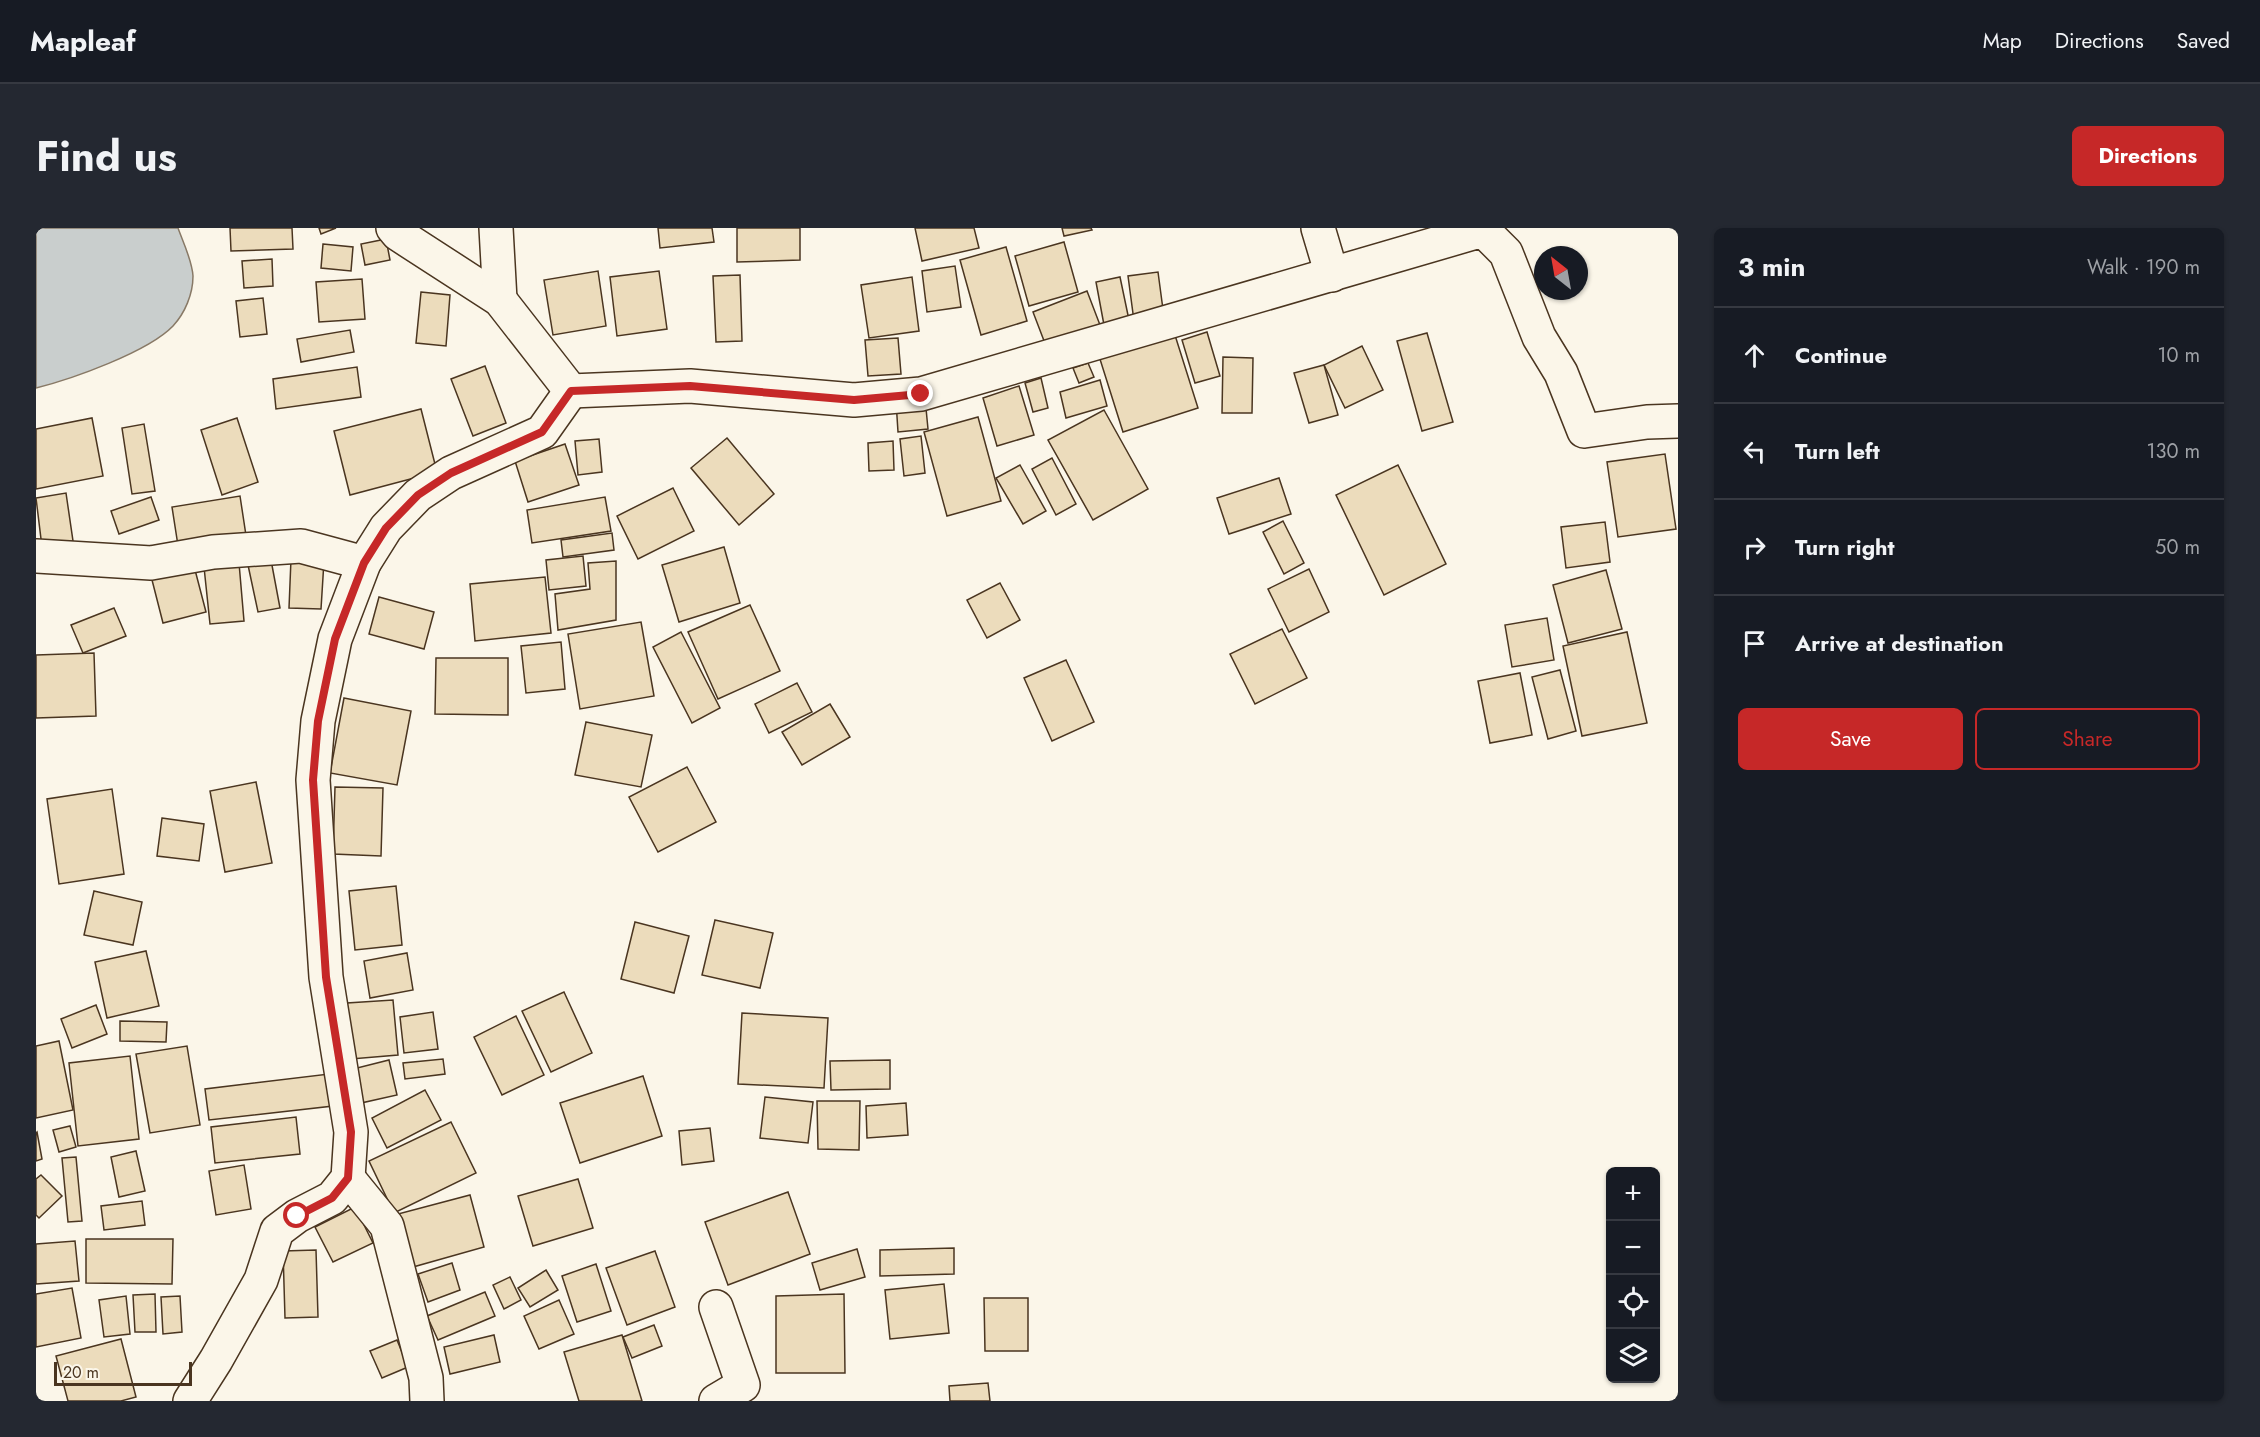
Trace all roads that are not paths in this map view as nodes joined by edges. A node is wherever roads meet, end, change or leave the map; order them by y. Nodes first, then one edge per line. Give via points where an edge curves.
1 (393, 228) edge
2 (496, 228) edge
3 (1318, 228) edge
4 (1332, 275) junction
5 (500, 300) junction
6 (571, 391) junction
7 (1678, 421) edge
8 (36, 556) edge
9 (364, 563) junction
10 (348, 1178) junction
11 (716, 1307) dead end
12 (190, 1401) edge
13 (427, 1401) edge
14 (716, 1401) edge

1 - 5 street
2 - 5 street
3 - 4 street
4 - 6 street via 921,394 854,400 690,386
4 - 7 street via 1483,230 1506,253 1539,337 1561,373 1584,431
5 - 6 street
6 - 9 street via 542,432 451,473 418,495 386,528
8 - 9 street via 151,563 213,552 302,546
9 - 10 street via 335,639 318,721 313,780 326,977 351,1132
10 - 12 street via 332,1198 297,1216 277,1232 261,1280
10 - 13 street via 387,1226 426,1378
11 - 14 street via 743,1385

